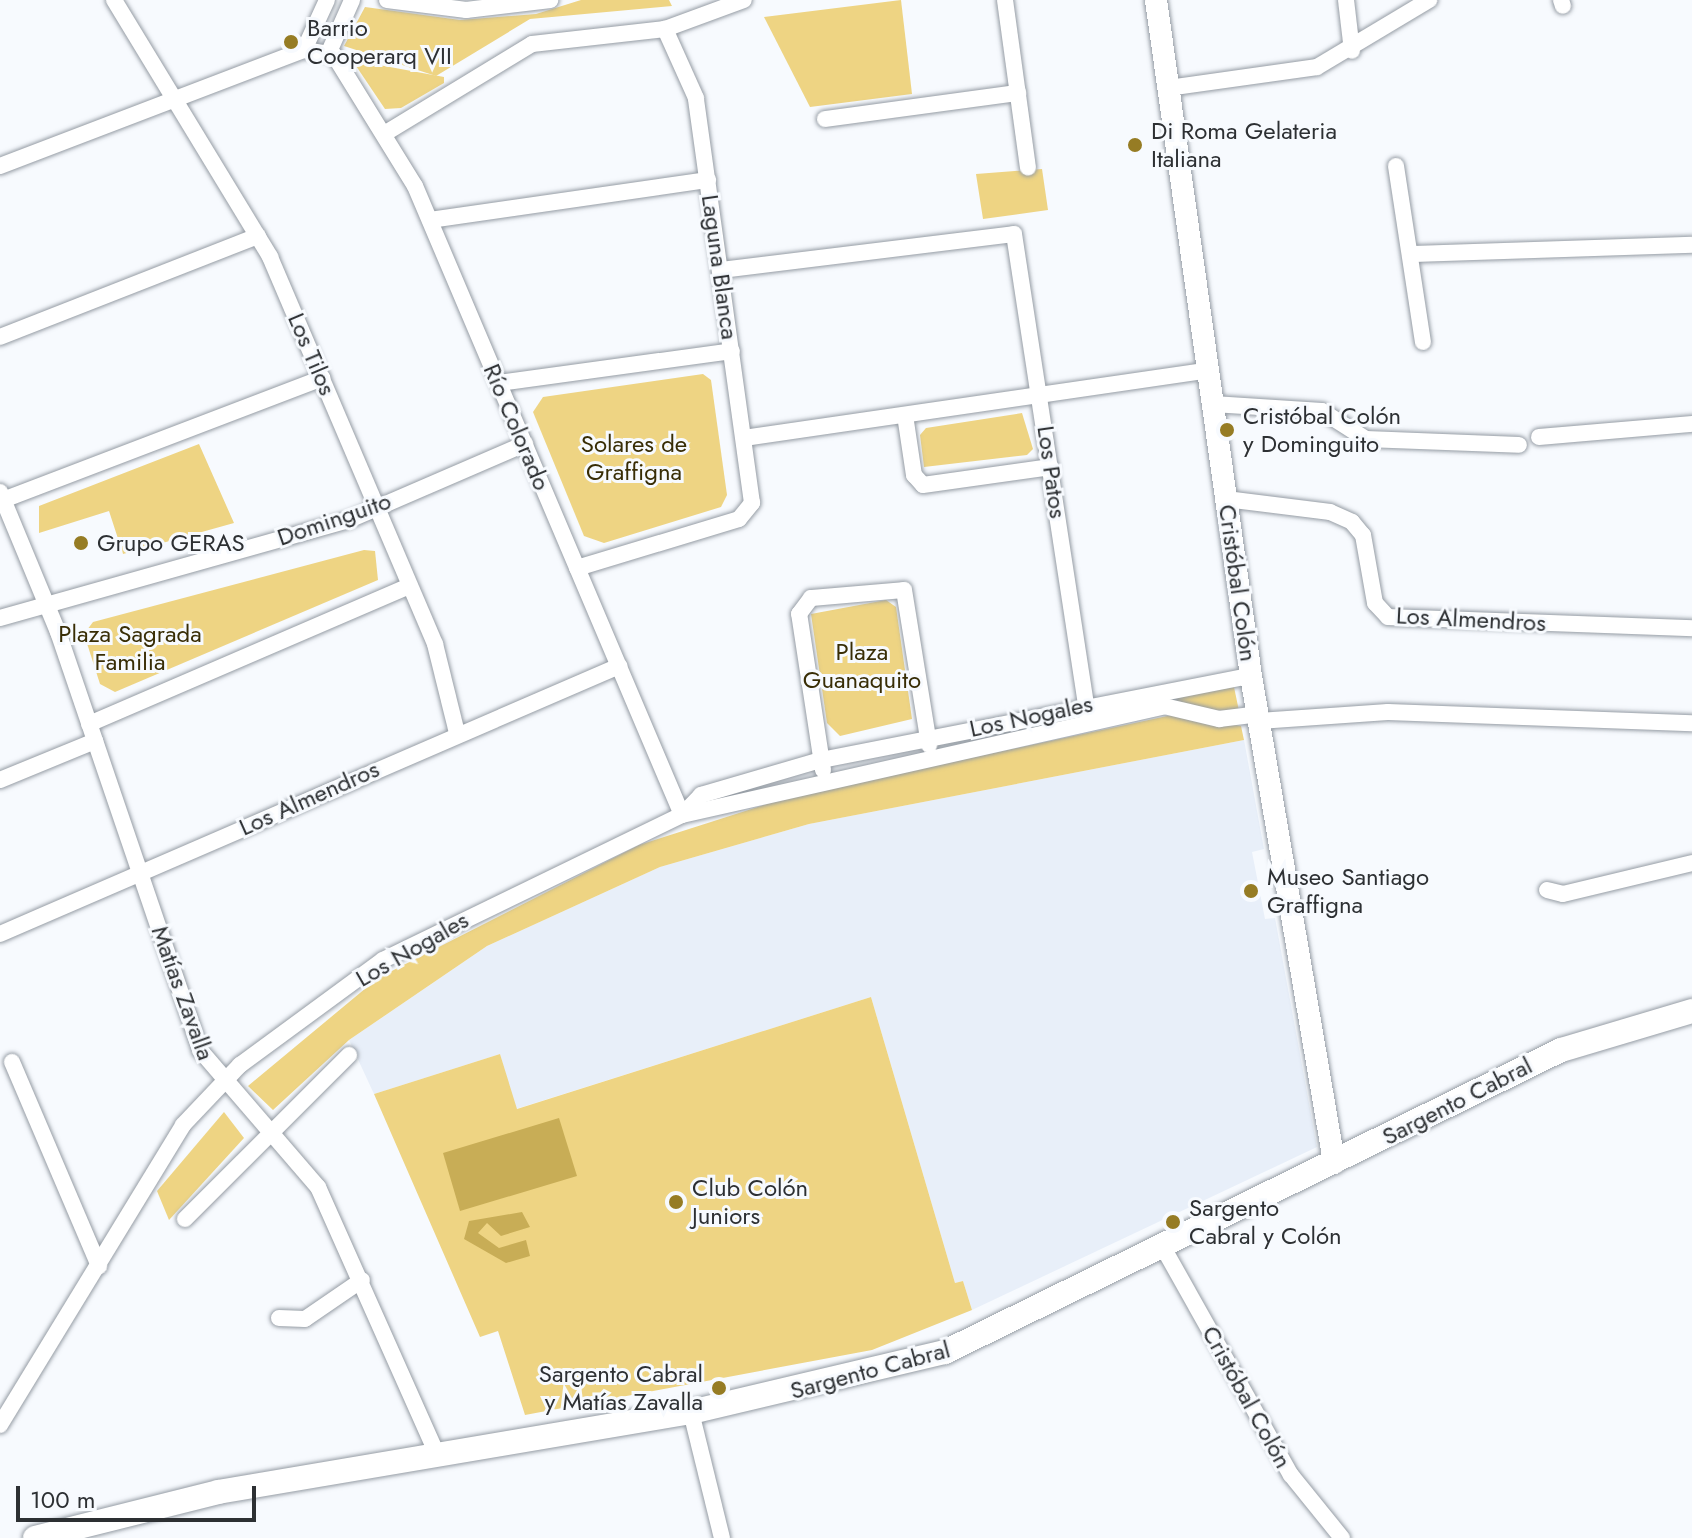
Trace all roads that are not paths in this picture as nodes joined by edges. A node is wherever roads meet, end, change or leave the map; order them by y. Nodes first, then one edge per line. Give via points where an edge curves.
1 (114, 0) edge
2 (327, 0) edge
3 (352, 0) edge
4 (387, 0) edge
5 (550, 0) edge
6 (744, 0) edge
7 (1005, 0) edge
8 (1156, 0) edge
9 (1346, 0) edge
10 (1429, 0) edge
11 (665, 29) junction
12 (304, 50) junction
13 (1352, 51) junction
14 (329, 52) junction
15 (1168, 88) junction
16 (1018, 93) junction
17 (173, 102) junction
18 (825, 119) dead end
19 (384, 134) junction
20 (0, 166) edge
21 (1396, 166) dead end
22 (1028, 167) dead end
23 (708, 180) junction
24 (430, 220) junction
25 (258, 236) junction
26 (1692, 245) edge
27 (1414, 254) junction
28 (721, 270) junction
29 (0, 337) edge
30 (1423, 342) dead end
31 (732, 351) junction
32 (1208, 370) junction
33 (322, 378) junction
34 (499, 383) junction
35 (1041, 395) junction
36 (1213, 404) junction
37 (905, 415) junction
38 (1692, 424) edge
39 (1539, 437) dead end
40 (744, 438) junction
41 (525, 444) junction
42 (1519, 445) dead end
43 (1051, 467) junction
44 (2, 496) edge
45 (1226, 499) junction
46 (377, 507) junction
47 (577, 568) junction
48 (410, 586) junction
49 (47, 605) junction
50 (0, 618) edge
51 (1692, 628) edge
52 (619, 666) junction
53 (1251, 676) junction
54 (1086, 704) junction
55 (1258, 718) junction
56 (1089, 722) junction
57 (1692, 723) edge
58 (92, 733) junction
59 (457, 733) junction
60 (928, 737) junction
61 (930, 755) junction
62 (821, 760) junction
63 (824, 778) junction
64 (0, 780) edge
65 (682, 815) junction
66 (1692, 863) edge
67 (139, 873) junction
68 (1547, 890) dead end
69 (0, 934) edge
70 (1692, 1011) edge
71 (349, 1055) dead end
72 (12, 1062) dead end
73 (221, 1081) junction
74 (268, 1130) junction
75 (1334, 1163) junction
76 (185, 1219) dead end
77 (1164, 1249) junction
78 (99, 1266) junction
79 (362, 1280) junction
80 (279, 1318) dead end
81 (691, 1412) junction
82 (0, 1425) edge
83 (437, 1454) junction
84 (35, 1538) edge
85 (722, 1538) edge
86 (1342, 1538) edge

1 - 17 street, Los Tilos
2 - 12 street
3 - 14 street
4 - 5 street via 466,10
6 - 11 street
7 - 16 street
8 - 15 street, Cristóbal Colón
9 - 13 street
10 - 13 street
11 - 19 street via 532,44
11 - 23 street, Laguna Blanca via 695,90
12 - 14 street
12 - 17 street
13 - 15 street via 1317,67
14 - 19 street, Río Colorado
15 - 32 street, Cristóbal Colón
16 - 18 street
16 - 22 street
17 - 20 street
17 - 25 street, Los Tilos
19 - 24 street, Río Colorado
21 - 27 street
23 - 24 street
23 - 28 street, Laguna Blanca
24 - 34 street, Río Colorado
25 - 29 street
25 - 33 street, Los Tilos
26 - 27 street
27 - 30 street
28 - 31 street, Laguna Blanca
28 - 35 street, Los Patos via 1005,230 1018,245
31 - 34 street
31 - 40 street, Laguna Blanca
32 - 35 street
32 - 36 street, Cristóbal Colón
33 - 44 street
33 - 46 street, Los Tilos
34 - 41 street, Río Colorado
35 - 37 street
35 - 43 street, Los Patos
36 - 42 street via 1322,411 1366,439
36 - 45 street, Cristóbal Colón
37 - 40 street
37 - 43 street via 918,483
38 - 39 street
40 - 47 street, Laguna Blanca via 749,511
41 - 46 street, Dominguito
41 - 47 street, Río Colorado
43 - 54 street, Los Patos
44 - 49 street, Matías Zavalla
45 - 51 street, Los Almendros via 1330,512 1352,522 1363,535 1375,603 1388,617
45 - 53 street, Cristóbal Colón
46 - 48 street, Los Tilos
46 - 49 street, Dominguito
47 - 52 street, Río Colorado
48 - 58 street
48 - 59 street, Los Tilos via 435,644
49 - 50 street, Dominguito
49 - 58 street, Matías Zavalla
52 - 59 street, Los Almendros
52 - 65 street, Río Colorado
53 - 54 street, Los Nogales
53 - 55 street, Cristóbal Colón
54 - 56 street, Los Patos
54 - 60 street, Los Nogales
55 - 56 street, Los Nogales via 1219,719 1164,706
55 - 57 street, Los Nogales via 1388,712
55 - 75 street, Cristóbal Colón
56 - 61 street, Los Nogales
58 - 64 street
58 - 67 street, Matías Zavalla
59 - 67 street, Los Almendros
60 - 61 street
60 - 62 street, Los Nogales
60 - 62 street via 904,590 801,603
61 - 63 street, Los Nogales
62 - 63 street
62 - 65 street, Los Nogales via 701,795
63 - 65 street, Los Nogales
65 - 73 street, Los Nogales via 383,960
66 - 68 street via 1563,894
67 - 69 street, Los Almendros
67 - 73 street, Matías Zavalla via 200,1050
70 - 75 main road, Sargento Cabral via 1561,1050
71 - 74 street
72 - 78 street
73 - 74 street, Matías Zavalla
73 - 78 street, Los Nogales via 150,1173
74 - 76 street
74 - 79 street, Matías Zavalla via 318,1187
75 - 77 main road, Sargento Cabral
77 - 81 main road, Sargento Cabral via 945,1352
77 - 86 street, Cristóbal Colón via 1291,1475
78 - 82 street, Los Nogales
79 - 80 street via 305,1319
79 - 83 street, Matías Zavalla
81 - 83 main road, Sargento Cabral
81 - 85 street
83 - 84 main road, Sargento Cabral via 205,1495

